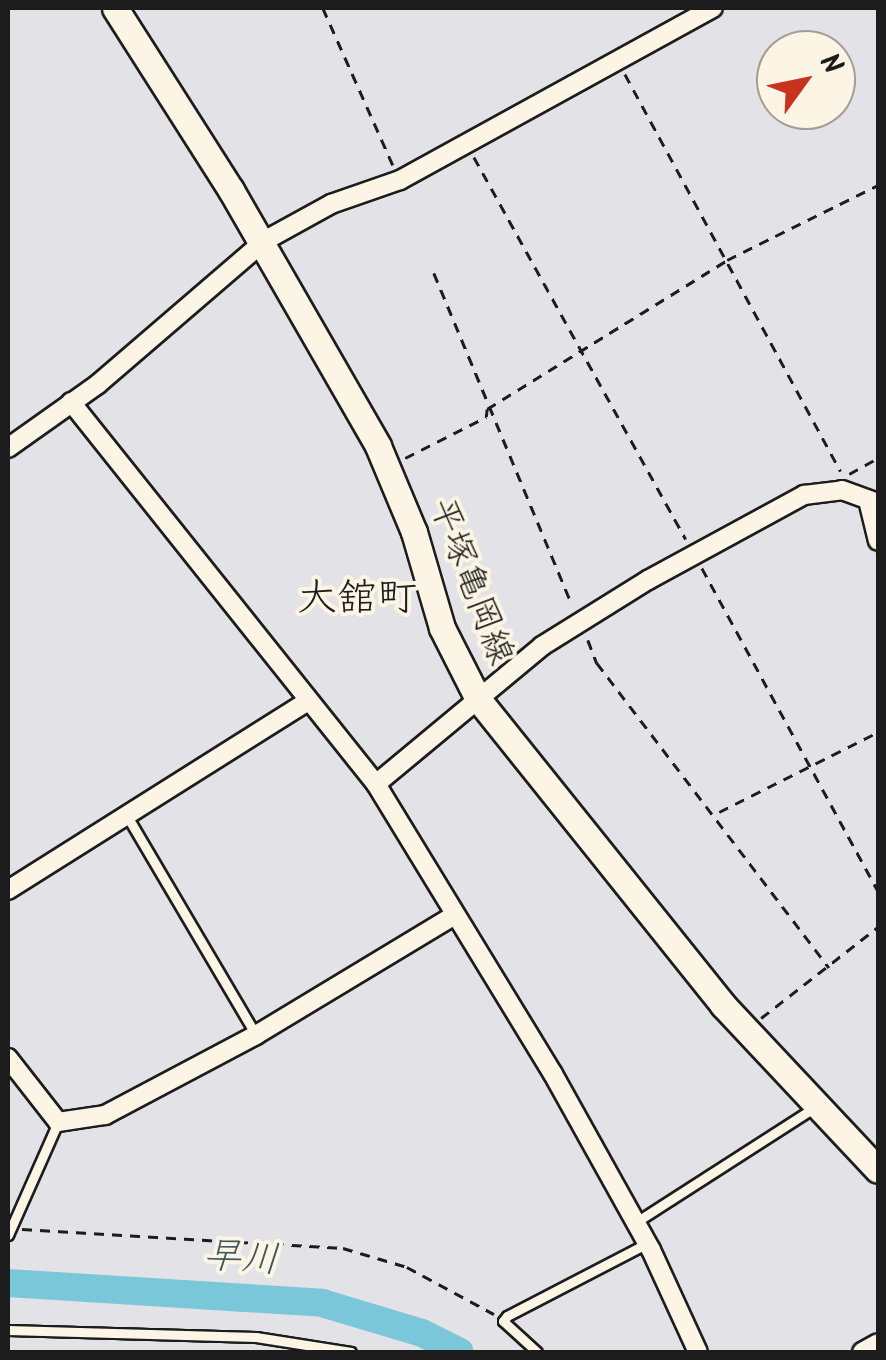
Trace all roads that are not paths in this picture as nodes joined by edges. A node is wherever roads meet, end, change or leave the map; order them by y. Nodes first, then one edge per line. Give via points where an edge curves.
1 (116, 8) edge
2 (713, 8) edge
3 (262, 243) junction
4 (70, 402) junction
5 (8, 448) edge
6 (873, 501) edge
7 (878, 541) edge
8 (478, 699) junction
9 (306, 702) junction
10 (376, 784) junction
11 (127, 816) junction
12 (8, 890) edge
13 (454, 916) junction
14 (256, 1035) junction
15 (8, 1058) edge
16 (817, 1105) junction
17 (58, 1122) junction
18 (875, 1159) edge
19 (636, 1222) junction
20 (9, 1231) edge
21 (648, 1243) junction
22 (8, 1330) edge
23 (878, 1343) edge
24 (351, 1352) edge
25 (538, 1352) edge
26 (698, 1352) edge
27 (862, 1352) edge

1 - 3 main road, 平塚亀岡線
2 - 3 street via 400,180 331,204
3 - 4 street
3 - 8 main road, 平塚亀岡線 via 378,446 414,532 442,628
4 - 5 street
4 - 9 street
6 - 7 street
6 - 8 street via 842,490 804,495 580,620
8 - 10 street
8 - 16 main road, 平塚亀岡線 via 615,877
9 - 10 street
9 - 11 street
10 - 13 street
11 - 12 street
11 - 14 lane
13 - 14 street
13 - 19 street
14 - 17 street via 105,1115
15 - 17 street
16 - 18 main road, 平塚亀岡線
16 - 19 lane
17 - 20 lane
19 - 21 street
21 - 25 lane via 503,1320
21 - 26 street
22 - 24 lane via 272,1338
23 - 27 street

